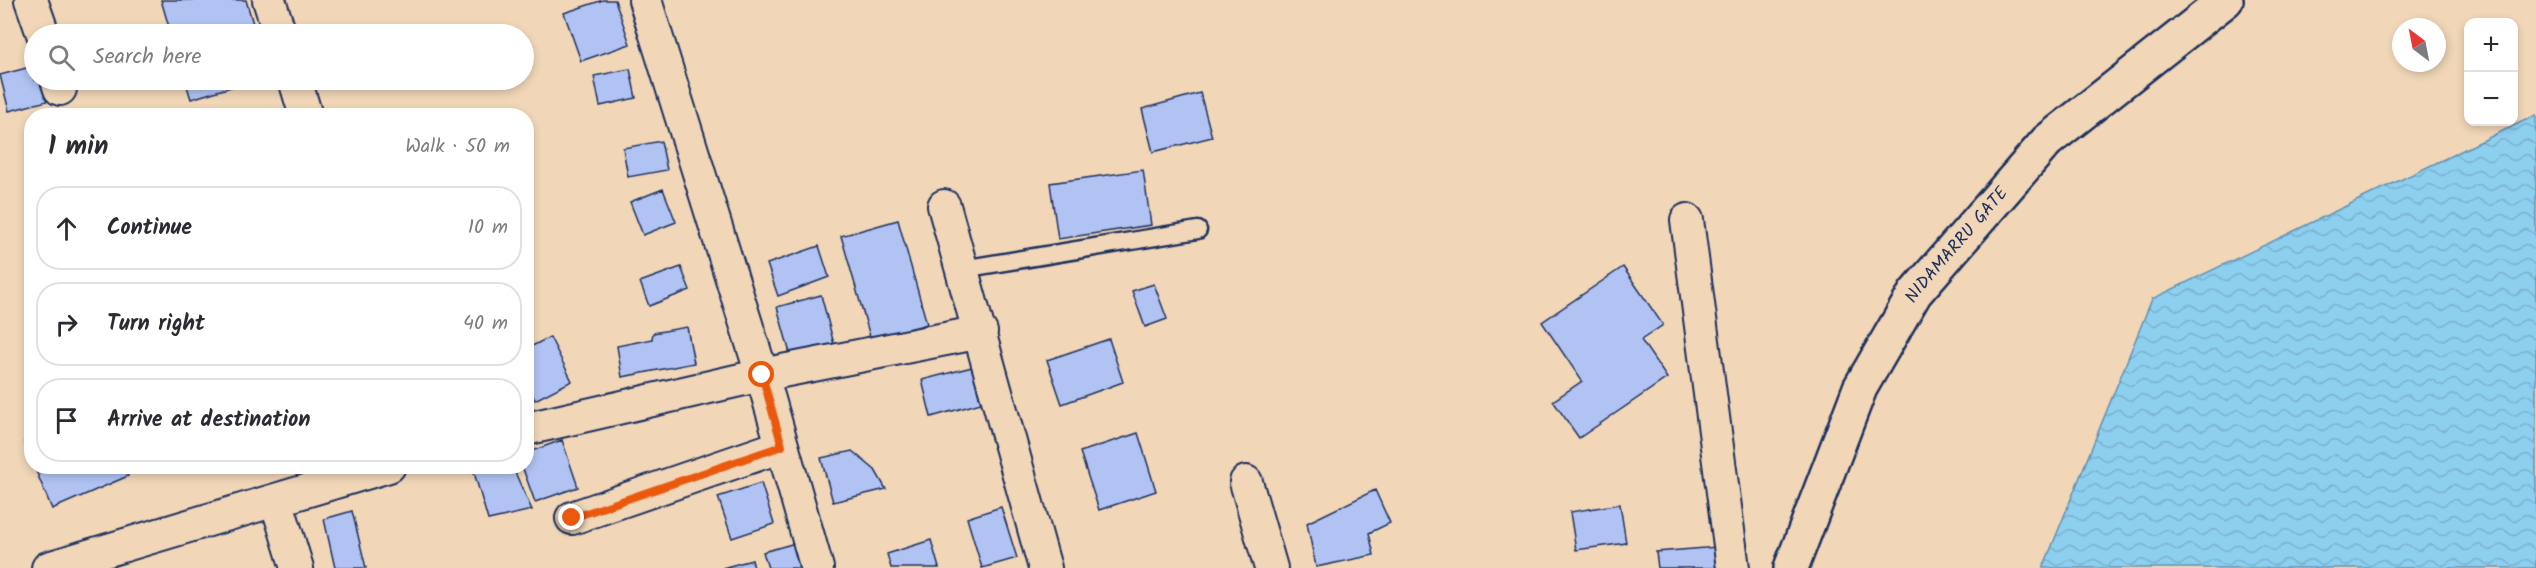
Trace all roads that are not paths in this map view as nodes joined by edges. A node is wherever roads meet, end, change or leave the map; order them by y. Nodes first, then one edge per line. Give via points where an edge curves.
1 (32, 0) edge
2 (269, 0) edge
3 (645, 0) edge
4 (2226, 0) edge
5 (40, 24) edge
6 (277, 24) edge
7 (298, 90) edge
8 (304, 108) edge
9 (944, 206) dead end
10 (1687, 220) dead end
11 (1198, 230) dead end
12 (962, 269) junction
13 (981, 332) junction
14 (762, 375) junction
15 (534, 427) edge
16 (782, 446) junction
17 (362, 474) edge
18 (1246, 482) dead end
19 (276, 500) junction
20 (572, 518) dead end
21 (48, 568) edge
22 (297, 568) edge
23 (818, 568) edge
24 (1045, 568) edge
25 (1271, 568) edge
26 (1733, 568) edge
27 (1791, 568) edge

1 - 5 street
2 - 6 street
3 - 14 street
4 - 27 main road, NIDAMARRU GATE via 2047,141 1915,292 1860,388
7 - 8 street
9 - 12 street
10 - 26 street
11 - 12 lane
12 - 13 street
13 - 14 street
13 - 24 street
14 - 15 street
14 - 16 street
16 - 20 street
16 - 23 street
17 - 19 street
18 - 25 street
19 - 21 street
19 - 22 street

